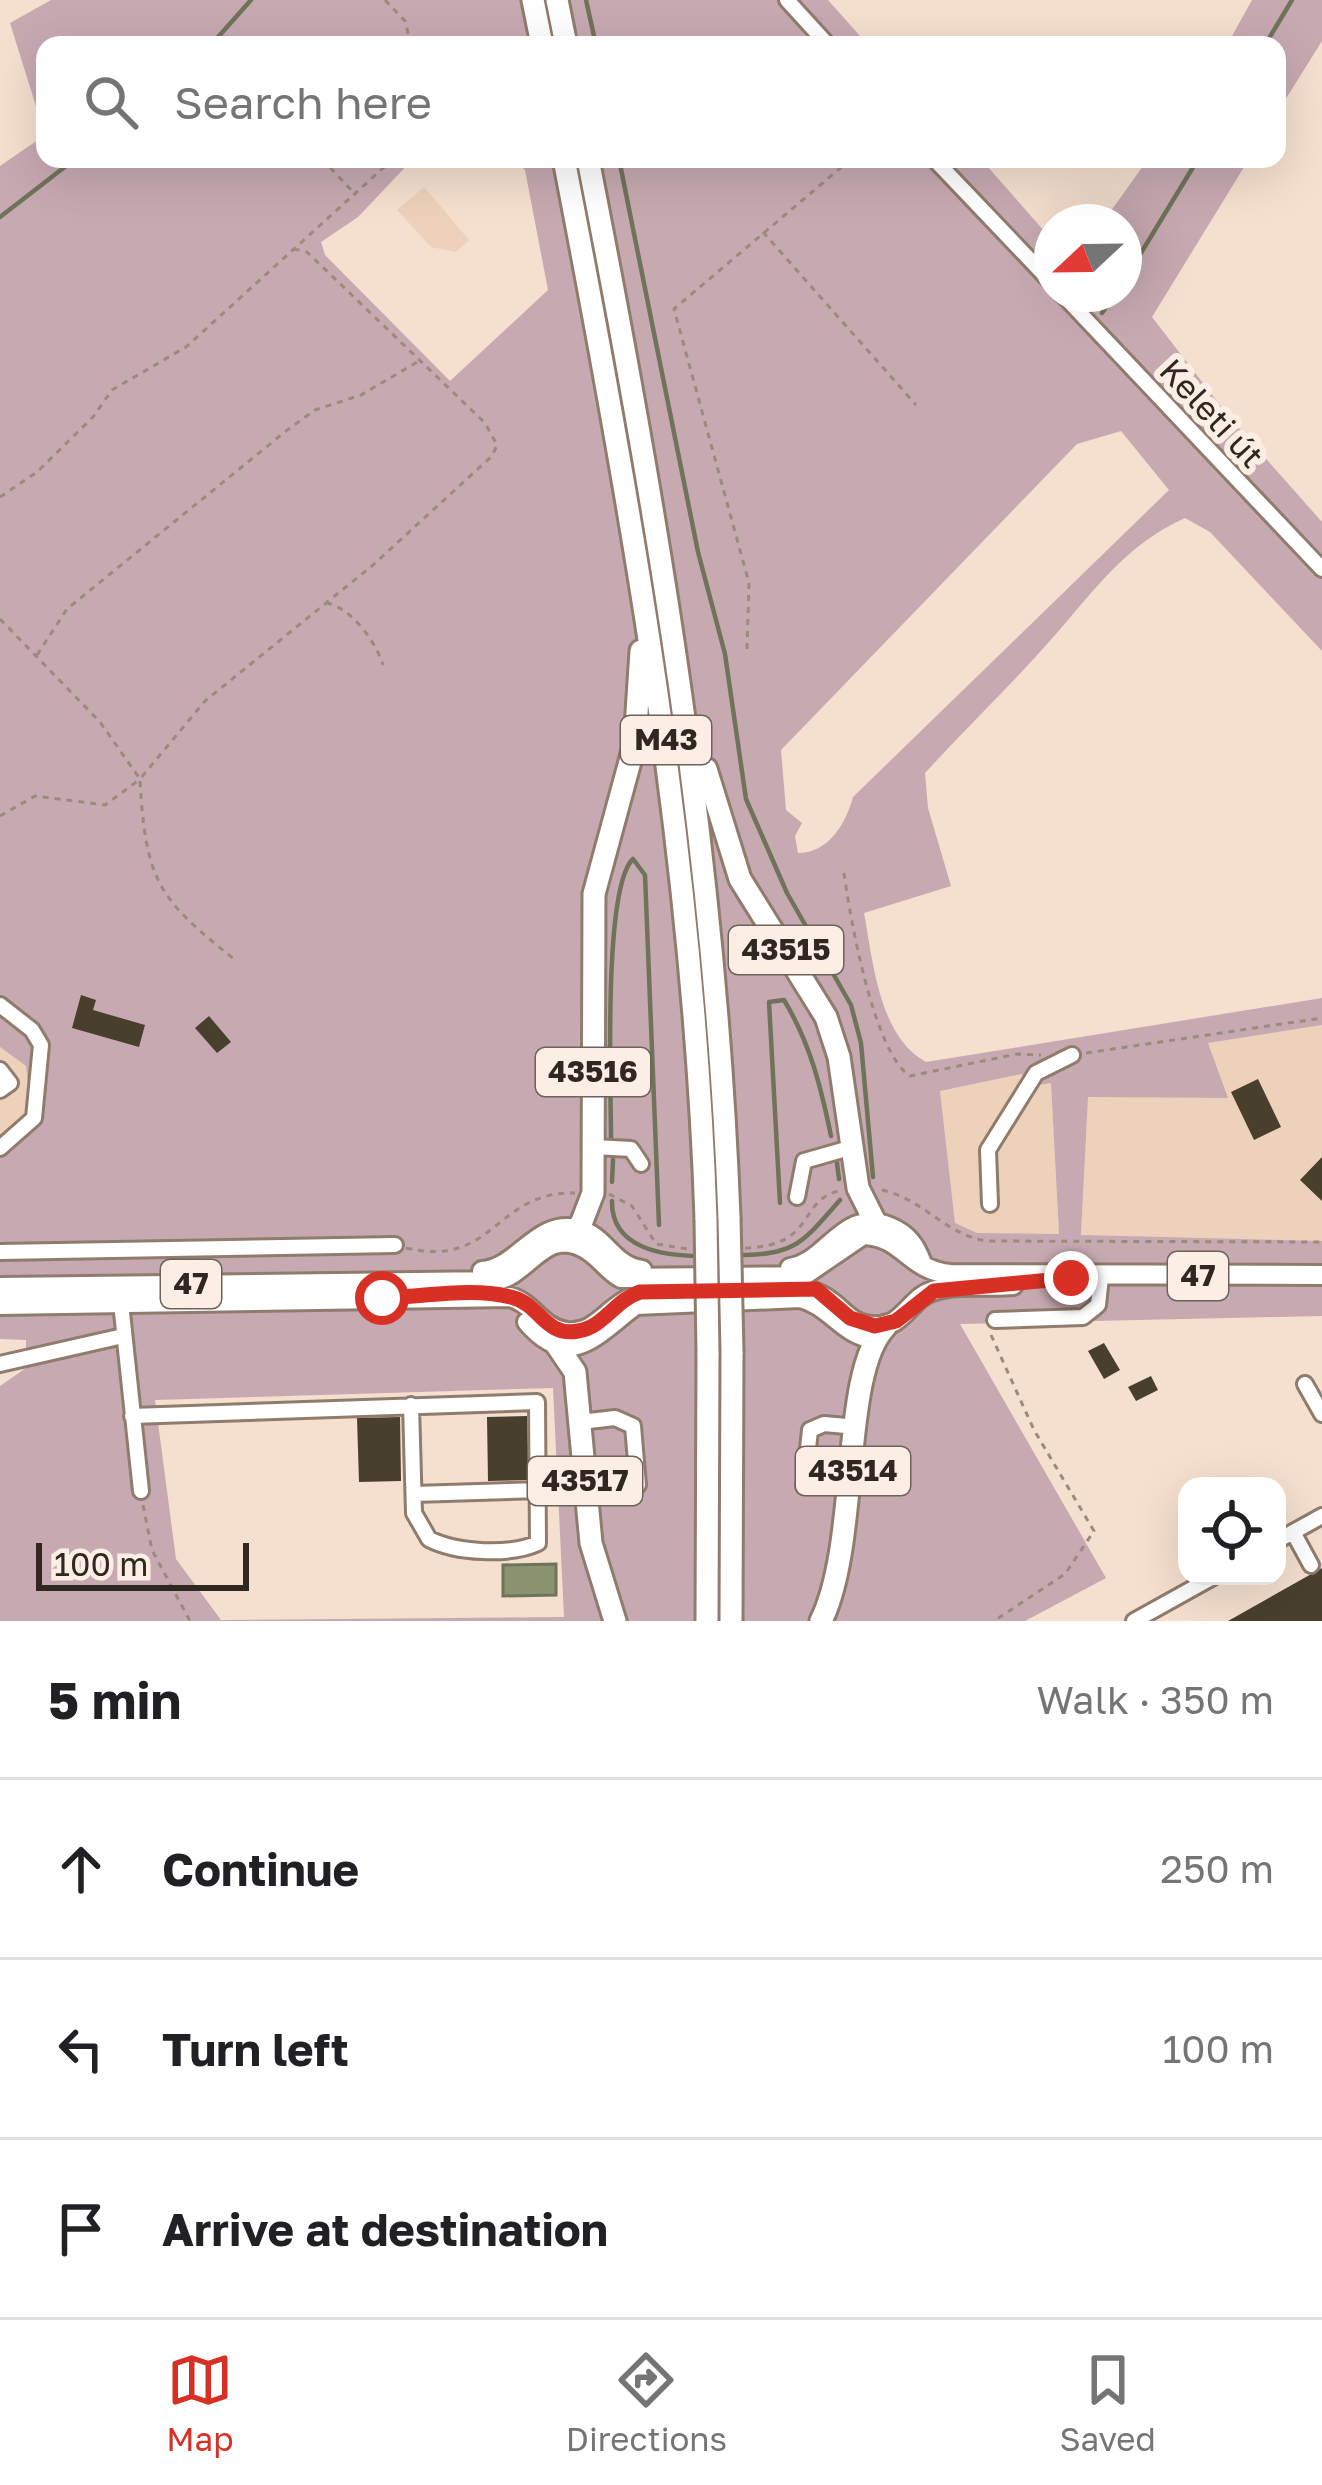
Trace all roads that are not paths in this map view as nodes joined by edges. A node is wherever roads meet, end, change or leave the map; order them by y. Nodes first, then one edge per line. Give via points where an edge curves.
1 (533, 0) edge
2 (557, 0) edge
3 (787, 0) edge
4 (540, 36) edge
5 (564, 36) edge
6 (820, 36) edge
7 (566, 168) edge
8 (590, 168) edge
9 (943, 168) edge
10 (1034, 264) edge
11 (1079, 312) edge
12 (631, 508) junction
13 (1322, 569) edge
14 (682, 682) junction
15 (0, 1005) edge
16 (1072, 1055) road end
17 (0, 1070) edge
18 (0, 1090) edge
19 (594, 1147) junction
20 (0, 1148) edge
21 (853, 1148) junction
22 (641, 1164) dead end
23 (797, 1197) dead end
24 (990, 1204) dead end
25 (875, 1222) junction
26 (572, 1235) junction
27 (395, 1245) dead end
28 (0, 1252) edge
29 (921, 1263) junction
30 (517, 1264) junction
31 (1322, 1275) edge
32 (1101, 1277) junction
33 (1071, 1278) junction
34 (0, 1287) edge
35 (382, 1290) junction
36 (920, 1298) junction
37 (121, 1303) junction
38 (0, 1305) edge
39 (520, 1305) junction
40 (995, 1320) road end
41 (879, 1333) junction
42 (122, 1336) junction
43 (556, 1344) junction
44 (0, 1364) edge
45 (1305, 1384) dead end
46 (411, 1405) junction
47 (1322, 1414) edge
48 (132, 1416) junction
49 (580, 1422) junction
50 (856, 1427) junction
51 (638, 1485) dead end
52 (804, 1486) dead end
53 (539, 1490) junction
54 (141, 1491) road end
55 (414, 1494) junction
56 (1322, 1516) edge
57 (1293, 1532) junction
58 (1286, 1536) edge
59 (1311, 1565) dead end
60 (1201, 1585) edge
61 (1156, 1616) edge
62 (615, 1621) edge
63 (707, 1621) edge
64 (731, 1621) edge
65 (821, 1621) edge
66 (1134, 1621) edge

1 - 4 highway
2 - 5 highway
3 - 6 street
7 - 12 highway, M43
8 - 14 highway, M43
9 - 10 street
11 - 13 street, Keleti út
12 - 19 highway, 43516 via 641,710 594,894
12 - 63 highway, M43, bridge via 681,860 706,1219
14 - 21 highway, 43515 via 740,880 826,1017
14 - 64 highway, M43, bridge via 716,969 729,1218
15 - 20 street via 41,1045 34,1118
16 - 24 street via 1036,1073 988,1150
17 - 18 street via 10,1083
19 - 22 street via 631,1149
19 - 26 highway, 43516 via 592,1193
21 - 23 street via 804,1161
21 - 25 highway, 43515 via 858,1189
25 - 26 main road via 834,1236 805,1264 779,1268 631,1269
25 - 29 main road, 47 via 909,1238
26 - 29 main road, 47 via 610,1272 632,1279 803,1276 863,1235 889,1239
26 - 30 main road, 47 via 543,1234
27 - 28 street
29 - 33 main road, 47
29 - 36 main road
30 - 35 main road, 47
30 - 39 main road
31 - 32 main road, 47
32 - 33 main road, 47
32 - 40 street via 1098,1305 1083,1317
33 - 36 main road, 47 via 948,1288
33 - 41 main road, 47 via 943,1300 902,1332
34 - 35 main road, 47
35 - 37 main road, 47
35 - 39 main road, 47
36 - 41 main road, 47
37 - 38 main road, 47
37 - 42 street
39 - 41 main road via 551,1327 575,1332 640,1292 816,1289
39 - 43 main road via 536,1332
41 - 43 main road via 855,1335 810,1300 653,1301 636,1305 597,1338
41 - 50 highway, 43514 via 862,1369
42 - 44 street
42 - 48 street
43 - 49 highway, 43517 via 575,1372
45 - 47 street
46 - 48 street
46 - 53 street via 537,1402
46 - 55 street
48 - 54 street
49 - 51 street via 615,1418 633,1426
49 - 62 highway, 43517 via 591,1544
50 - 52 street via 824,1424 807,1433
50 - 65 highway, 43514 via 846,1542
53 - 55 street
53 - 55 street via 538,1543 526,1549 442,1546 419,1528
56 - 57 street
57 - 58 street
57 - 59 street
60 - 61 street
61 - 66 street

